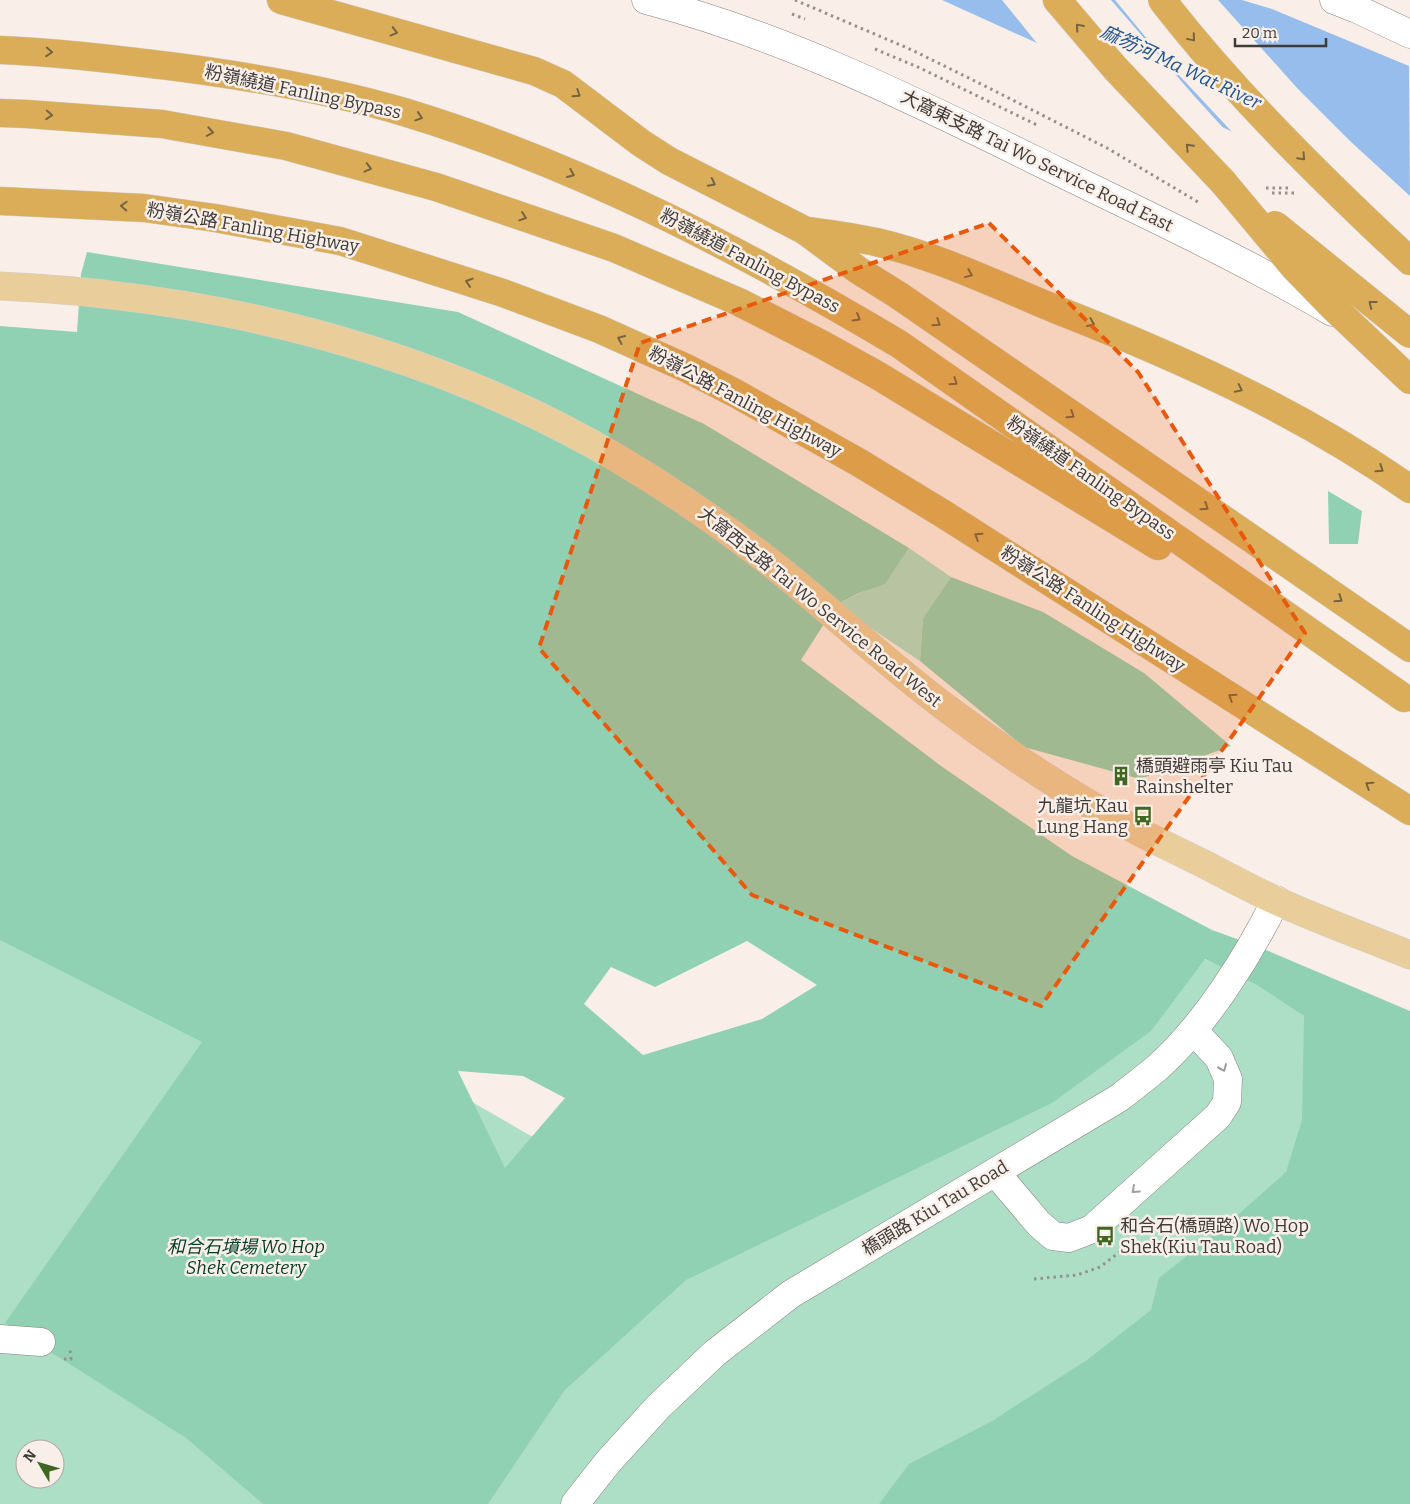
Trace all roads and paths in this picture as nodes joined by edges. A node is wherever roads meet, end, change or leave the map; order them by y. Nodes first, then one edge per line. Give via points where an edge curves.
1 (281, 0) edge
2 (646, 0) edge
3 (795, 0) edge
4 (1057, 0) edge
5 (1162, 0) edge
6 (1334, 0) edge
7 (789, 13) dead end
8 (807, 20) dead end
9 (1410, 34) edge
10 (868, 46) dead end
11 (0, 50) edge
12 (0, 114) edge
13 (1039, 127) dead end
14 (1223, 182) junction
15 (1295, 188) dead end
16 (1260, 191) dead end
17 (1269, 193) dead end
18 (1300, 193) dead end
19 (0, 201) edge
20 (1200, 203) dead end
21 (804, 230) junction
22 (1384, 236) junction
23 (1410, 252) edge
24 (1410, 261) edge
25 (0, 286) edge
26 (1410, 334) edge
27 (1410, 361) edge
28 (1410, 380) edge
29 (1410, 489) edge
30 (1410, 648) edge
31 (1407, 700) edge
32 (1410, 811) edge
33 (1276, 900) junction
34 (1410, 955) edge
35 (1193, 1030) junction
36 (995, 1172) junction
37 (1134, 1241) dead end
38 (1034, 1279) dead end
39 (0, 1339) edge
40 (41, 1342) dead end
41 (575, 1504) edge

1 -> 21 highway via 534,71 563,84 669,161
2 - 27 street, 大窩東支路 Tai Wo Service Road East via 786,45 901,94 1223,252 1299,292
3 - 20 path via 912,50 987,87 1107,148
14 -> 4 highway via 1115,68
5 -> 22 highway, bridge via 1253,106
6 - 9 street
7 - 8 path
10 - 13 path
11 -> 31 highway, 粉嶺繞道 Fanling Bypass via 49,52 231,74 343,96 455,128 630,199 745,256 899,344
12 -> 31 highway via 162,124 286,146 436,187 614,248 739,302 877,375
26 -> 14 highway, bridge
14 - 28 highway, bridge via 1295,268
15 - 16 path via 1268,187
17 - 18 path
32 -> 19 highway, 粉嶺公路 Fanling Highway via 858,462 735,393 599,329 504,293 340,241 144,208
21 -> 29 highway via 876,242 923,255 1176,359 1259,399 1361,456
21 -> 30 highway
22 - 23 highway
22 - 24 highway
25 - 33 main road, 大窩西支路 Tai Wo Service Road West via 167,302 272,323 386,355 508,402 616,458 689,503 782,572 902,675 1013,756 1133,829
33 - 34 main road, 大窩西支路 Tai Wo Service Road West
33 - 35 street, 橋頭路 Kiu Tau Road via 1257,938
35 - 36 street, 橋頭路 Kiu Tau Road via 1158,1066 1119,1098
35 -> 36 street via 1219,1058 1228,1079 1226,1102 1218,1116 1092,1229 1069,1238 1053,1236
36 - 41 street, 橋頭路 Kiu Tau Road via 791,1294 715,1352 658,1407
37 - 38 path via 1100,1267 1077,1275
39 - 40 street

